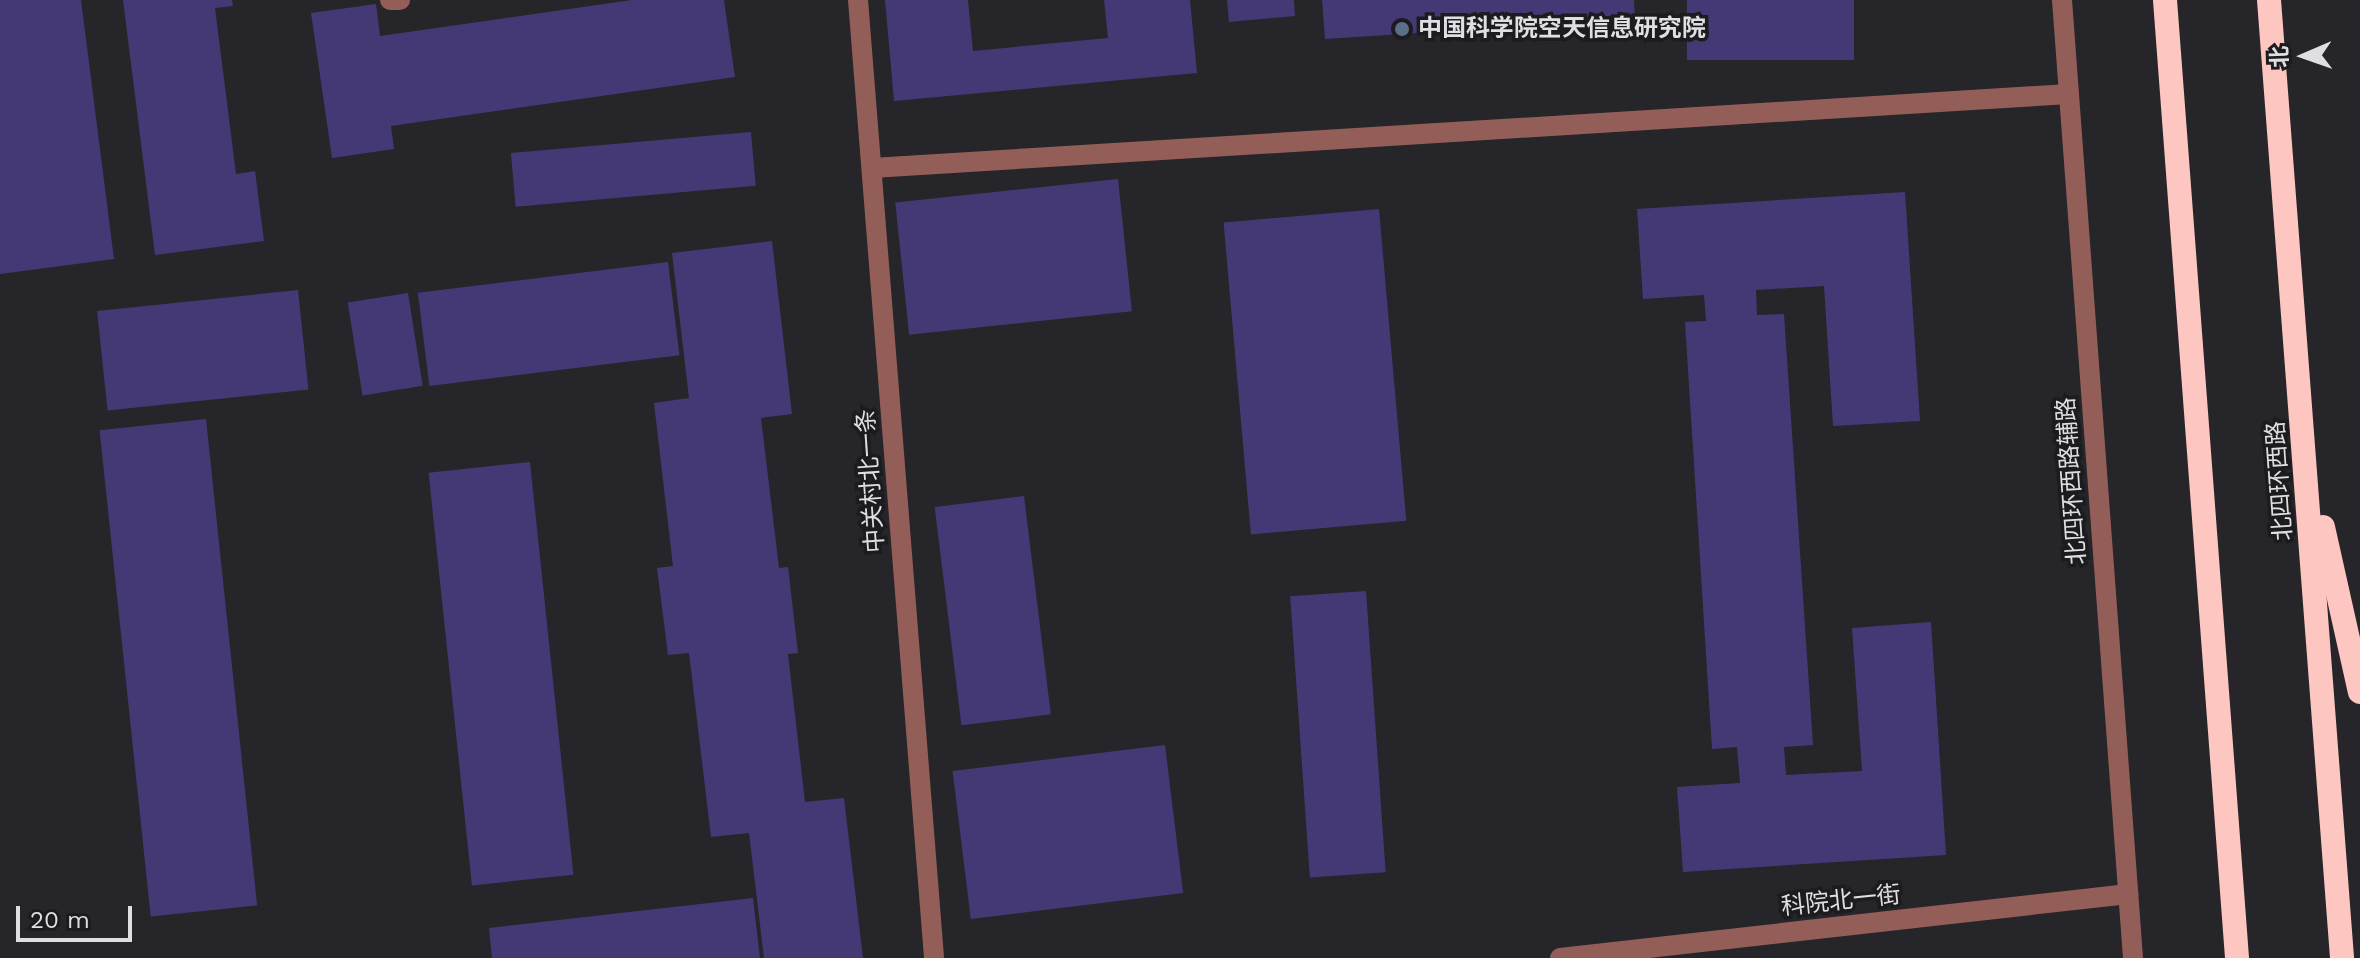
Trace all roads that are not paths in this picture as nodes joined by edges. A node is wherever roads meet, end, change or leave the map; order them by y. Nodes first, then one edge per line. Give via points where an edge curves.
1 (390, 0) edge
2 (400, 0) edge
3 (858, 0) edge
4 (2062, 0) edge
5 (2165, 0) edge
6 (2269, 0) edge
7 (2069, 94) junction
8 (872, 168) junction
9 (2305, 446) junction
10 (2360, 692) edge
11 (2128, 894) junction
12 (934, 958) edge
13 (1560, 958) edge
14 (2133, 958) edge
15 (2237, 958) edge
16 (2342, 958) edge

1 - 2 street
3 - 8 street, 中关村北一条
4 - 7 street, 北四环西路辅路
5 - 15 highway
6 - 9 highway, 北四环西路
7 - 8 street
7 - 11 street, 北四环西路辅路
8 - 12 street, 中关村北一条
9 - 10 highway
9 - 16 highway, 北四环西路
11 - 13 street, 科院北一街
11 - 14 street, 北四环西路辅路

